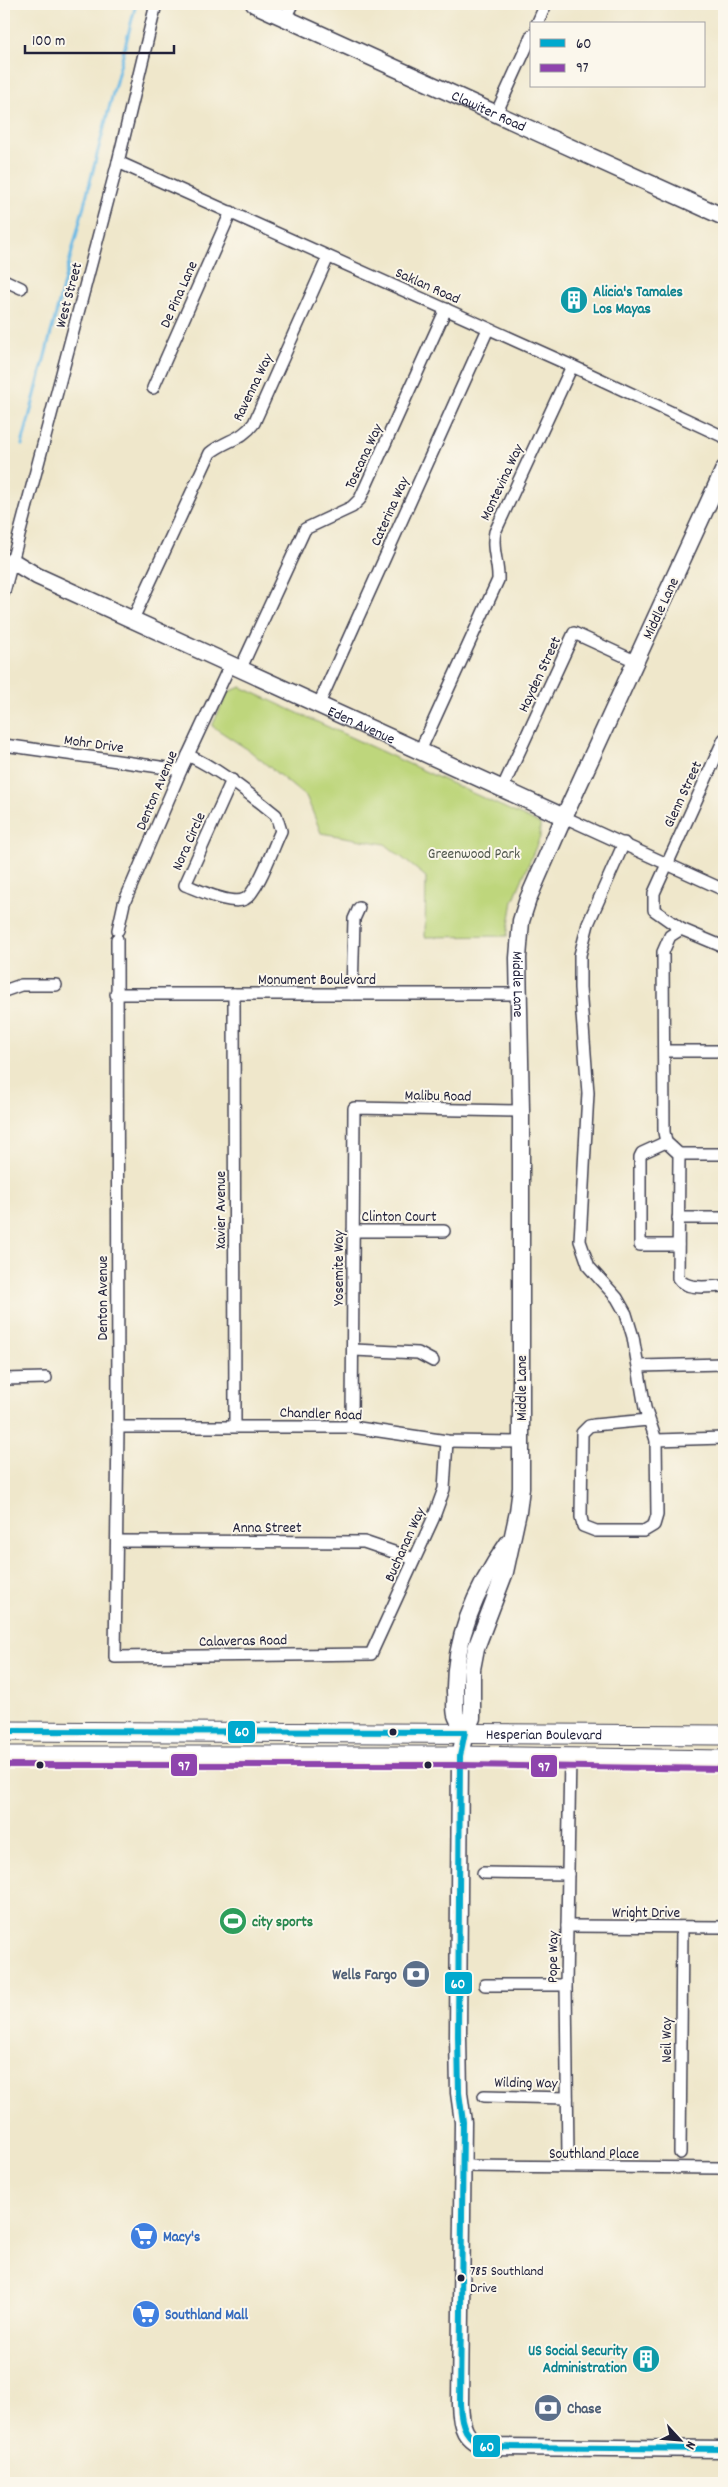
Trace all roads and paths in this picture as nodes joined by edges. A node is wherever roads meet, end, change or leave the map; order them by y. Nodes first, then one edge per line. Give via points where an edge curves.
1 (156, 4) edge
2 (254, 4) edge
3 (546, 4) edge
4 (288, 11) edge
5 (538, 22) edge
6 (530, 39) edge
7 (496, 114) junction
8 (118, 162) junction
9 (231, 212) junction
10 (724, 217) edge
11 (328, 257) junction
12 (4, 280) edge
13 (21, 288) dead end
14 (446, 310) junction
15 (488, 329) junction
16 (572, 366) junction
17 (153, 388) dead end
18 (724, 437) edge
19 (724, 469) edge
20 (8, 557) edge
21 (4, 592) edge
22 (132, 619) junction
23 (635, 661) junction
24 (235, 668) junction
25 (318, 706) junction
26 (724, 739) edge
27 (4, 745) edge
28 (420, 751) junction
29 (188, 755) junction
30 (181, 770) junction
31 (232, 780) junction
32 (502, 788) junction
33 (564, 817) junction
34 (624, 844) junction
35 (667, 863) junction
36 (724, 890) edge
37 (359, 908) dead end
38 (681, 929) junction
39 (724, 946) edge
40 (56, 985) dead end
41 (4, 991) edge
42 (116, 994) junction
43 (234, 994) junction
44 (352, 994) junction
45 (518, 994) junction
46 (664, 1051) junction
47 (724, 1051) edge
48 (354, 1108) joint
49 (521, 1111) junction
50 (666, 1142) junction
51 (679, 1154) junction
52 (724, 1154) edge
53 (678, 1218) junction
54 (724, 1218) edge
55 (353, 1231) junction
56 (444, 1231) dead end
57 (678, 1245) junction
58 (724, 1286) edge
59 (354, 1350) junction
60 (434, 1361) dead end
61 (724, 1364) edge
62 (639, 1366) junction
63 (4, 1378) edge
64 (46, 1378) dead end
65 (648, 1420) junction
66 (235, 1426) junction
67 (118, 1427) junction
68 (352, 1427) junction
69 (724, 1438) edge
70 (656, 1440) junction
71 (447, 1441) junction
72 (521, 1442) junction
73 (117, 1541) junction
74 (414, 1559) junction
75 (371, 1654) joint
76 (115, 1656) joint
77 (4, 1731) edge
78 (465, 1732) junction
79 (724, 1735) edge
80 (4, 1756) edge
81 (460, 1756) junction
82 (570, 1757) junction
83 (724, 1760) edge
84 (483, 1873) dead end
85 (568, 1874) junction
86 (568, 1926) junction
87 (682, 1927) junction
88 (724, 1927) edge
89 (485, 1985) dead end
90 (566, 1985) junction
91 (484, 2096) dead end
92 (567, 2098) junction
93 (680, 2153) dead end
94 (568, 2158) dead end
95 (463, 2166) junction
96 (724, 2168) edge
97 (724, 2449) edge

1 - 8 street, West Street
2 - 4 street, Clawiter Road
3 - 5 street
4 - 7 street, Clawiter Road
6 - 7 street
7 - 10 street, Clawiter Road
8 - 9 street, Saklan Road
8 - 20 street, West Street
9 - 11 street, Saklan Road
9 - 17 street, De Pina Lane
11 - 14 street, Saklan Road
11 - 22 street, Ravenna Way via 254,423 245,435 210,452
12 - 13 street
14 - 15 street, Saklan Road
14 - 24 street, Toscana Way via 360,500 305,529
15 - 16 street, Saklan Road
15 - 25 street, Caterina Way
16 - 18 street, Saklan Road
16 - 28 street, Montevina Way via 495,532 492,546 499,568 498,580
19 - 23 street, Middle Lane
20 - 21 street, West Street
20 - 22 street, Eden Avenue via 26,572
22 - 24 street, Eden Avenue
23 - 32 street, Hayden Street via 574,632
23 - 33 street, Middle Lane
24 - 25 street, Eden Avenue
24 - 29 street, Denton Avenue
25 - 28 street, Eden Avenue
26 - 35 street, Glenn Street
27 - 30 street, Mohr Drive
28 - 32 street, Eden Avenue
29 - 30 street, Denton Avenue
29 - 31 street, Nora Circle
30 - 42 street, Denton Avenue via 124,903 117,934
31 - 31 street, Nora Circle via 276,815 281,831 253,892 245,899 234,900 186,885
32 - 33 street, Eden Avenue
33 - 34 street, Eden Avenue
33 - 45 street, Middle Lane via 521,921
34 - 35 street, Eden Avenue
34 - 62 street via 588,924 580,956 588,1094 580,1241 589,1267 617,1298 626,1314
35 - 36 street, Eden Avenue
35 - 38 street, Glenn Street via 654,893 654,910
37 - 44 street via 354,919
38 - 39 street
38 - 46 street via 670,936 663,952
40 - 41 street via 21,985
42 - 43 street, Monument Boulevard
42 - 67 street, Denton Avenue
43 - 44 street, Monument Boulevard
43 - 66 street, Xavier Avenue
44 - 45 street, Monument Boulevard
45 - 49 street, Middle Lane
46 - 47 street
46 - 50 street
48 - 49 street, Malibu Road
48 - 55 street, Yosemite Way
49 - 72 street, Middle Lane
50 - 51 street
50 - 57 street via 640,1157 640,1245
51 - 52 street
51 - 53 street
53 - 54 street
53 - 57 street
55 - 56 street, Clinton Court
55 - 59 street, Yosemite Way
57 - 58 street via 681,1282 692,1286
59 - 60 street via 418,1353
59 - 68 street, Yosemite Way
61 - 62 street
62 - 65 street
63 - 64 street
65 - 70 street
65 - 70 street via 594,1425 582,1433 583,1526 596,1531 640,1531 654,1525 657,1515
66 - 67 street, Chandler Road
66 - 68 street, Chandler Road
67 - 73 street, Denton Avenue
68 - 71 street, Chandler Road
69 - 70 street
71 - 72 street, Chandler Road
71 - 74 street, Buchanan Way via 444,1489
72 - 78 street, Middle Lane via 518,1512 505,1572 476,1648 472,1669 472,1718
73 - 74 street, Anna Street via 364,1542
73 - 76 street, Denton Avenue
74 - 75 street, Buchanan Way
75 - 76 street, Calaveras Road
77 - 78 main road, Hesperian Boulevard
78 - 79 main road, Hesperian Boulevard
78 - 81 street, Middle Lane
80 - 81 main road, Hesperian Boulevard
81 - 82 main road, Hesperian Boulevard
81 - 95 street, Middle Lane via 458,2093 463,2122
82 - 83 main road, Hesperian Boulevard
82 - 85 street, Pope Way
84 - 85 street
85 - 86 street, Pope Way
86 - 87 street, Wright Drive
86 - 90 street, Pope Way
87 - 88 street, Wright Drive
87 - 93 street, Neil Way
89 - 90 street
90 - 92 street, Pope Way
91 - 92 street, Wilding Way
92 - 94 street, Pope Way
95 - 96 street, Southland Place
95 - 97 street, Middle Lane via 460,2411 466,2434 474,2443 488,2447 529,2448

